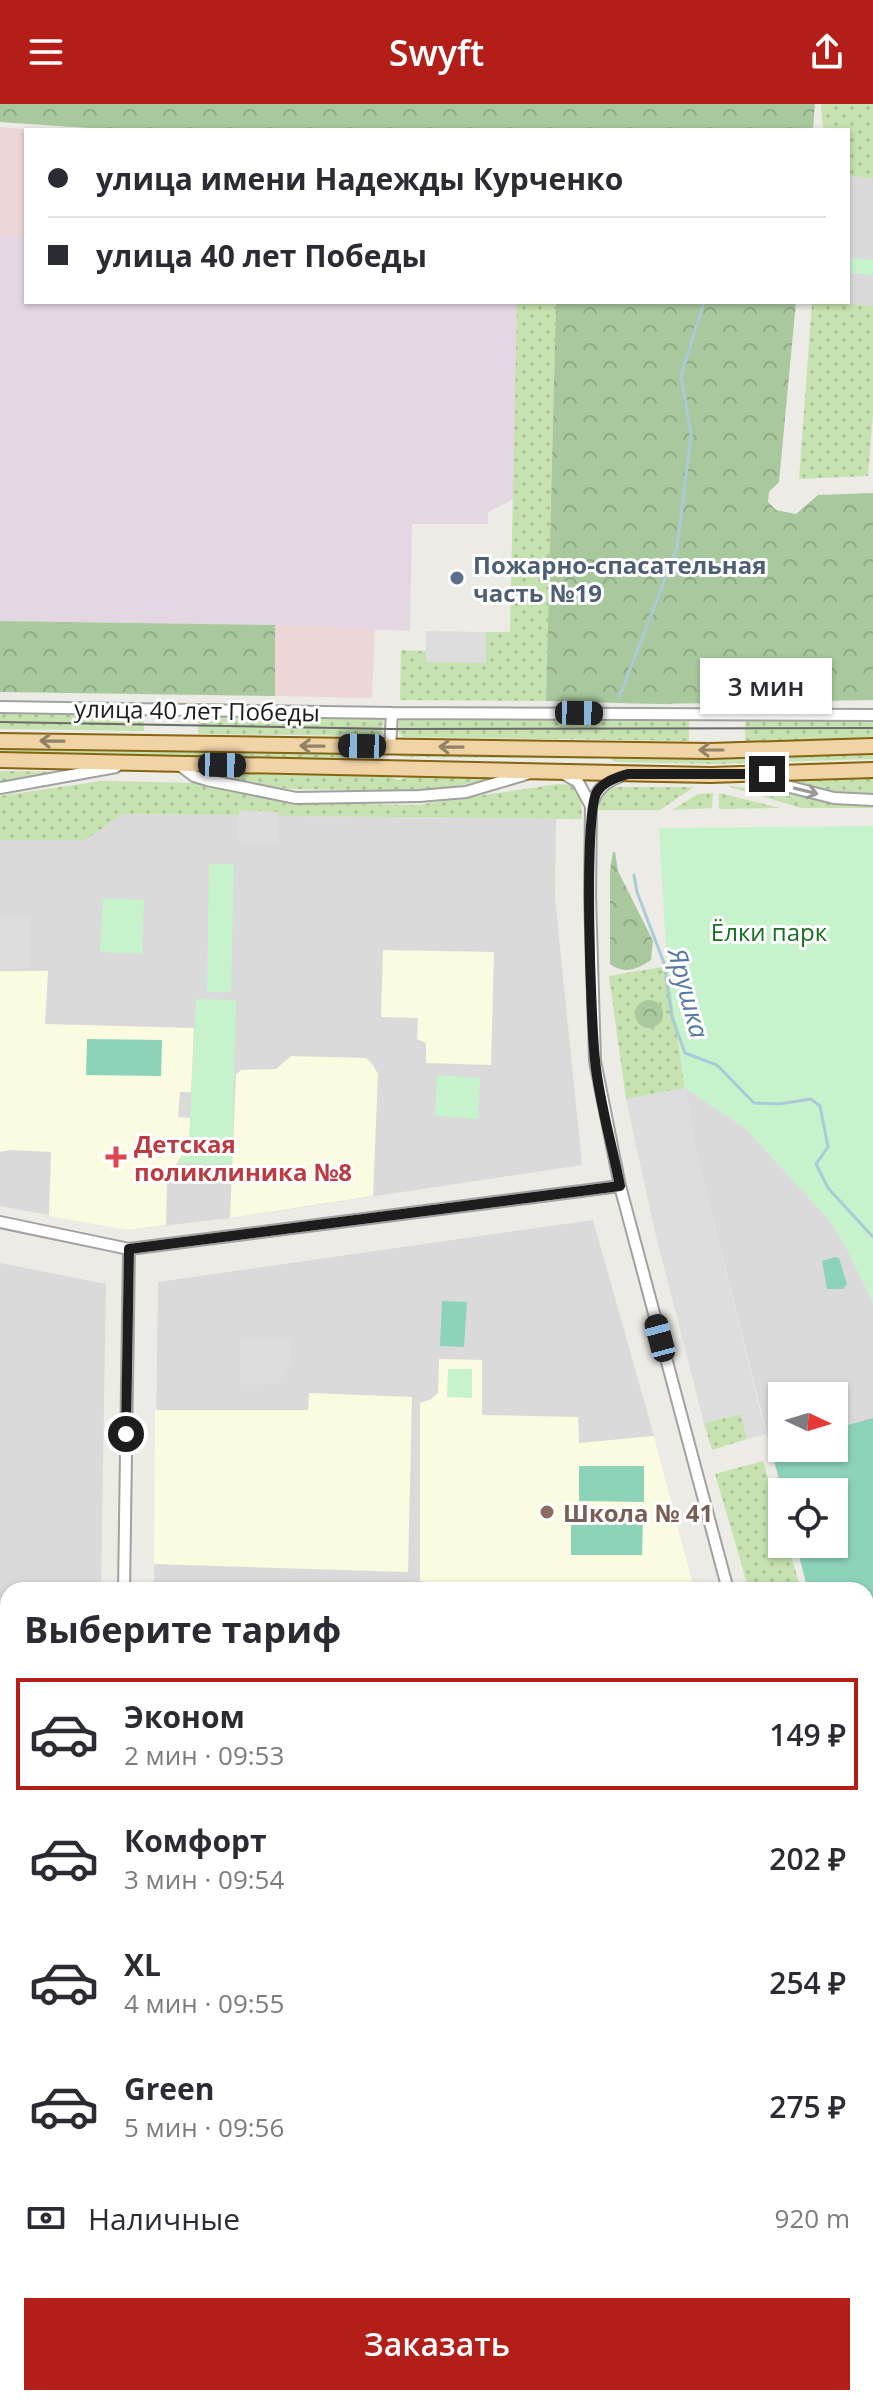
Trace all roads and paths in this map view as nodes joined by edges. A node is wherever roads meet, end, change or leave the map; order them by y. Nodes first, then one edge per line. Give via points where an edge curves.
1 (0, 707) edge
2 (392, 713) junction
3 (873, 715) edge
4 (0, 741) edge
5 (873, 746) edge
6 (390, 747) junction
7 (603, 749) junction
8 (0, 760) edge
9 (137, 763) junction
10 (178, 764) junction
11 (390, 769) junction
12 (873, 770) edge
13 (538, 771) junction
14 (560, 772) junction
15 (602, 773) junction
16 (628, 774) junction
17 (741, 775) junction
18 (0, 788) edge
19 (873, 800) edge
20 (591, 806) junction
21 (620, 1186) junction
22 (0, 1222) edge
23 (129, 1249) junction
24 (124, 1582) edge
25 (726, 1582) edge

1 - 2 street, улица 40 лет Победы
2 - 3 street, улица 40 лет Победы
2 - 6 street
6 -> 4 main road, улица 40 лет Победы
5 -> 7 main road, улица 40 лет Победы
7 -> 6 main road, улица 40 лет Победы
6 - 11 main road
7 - 15 main road
8 - 9 main road
9 - 10 main road
9 - 18 street
10 - 11 main road
10 - 13 street via 207,780 296,798 466,792
11 - 13 main road
12 - 17 main road
13 - 14 main road
14 - 15 main road
14 - 20 street via 578,782
15 - 16 main road
16 - 17 main road
16 - 20 street via 607,781
17 -> 19 street via 834,798
20 - 21 street via 595,1061
21 - 23 street
21 - 25 street
22 - 23 street
23 - 24 street

